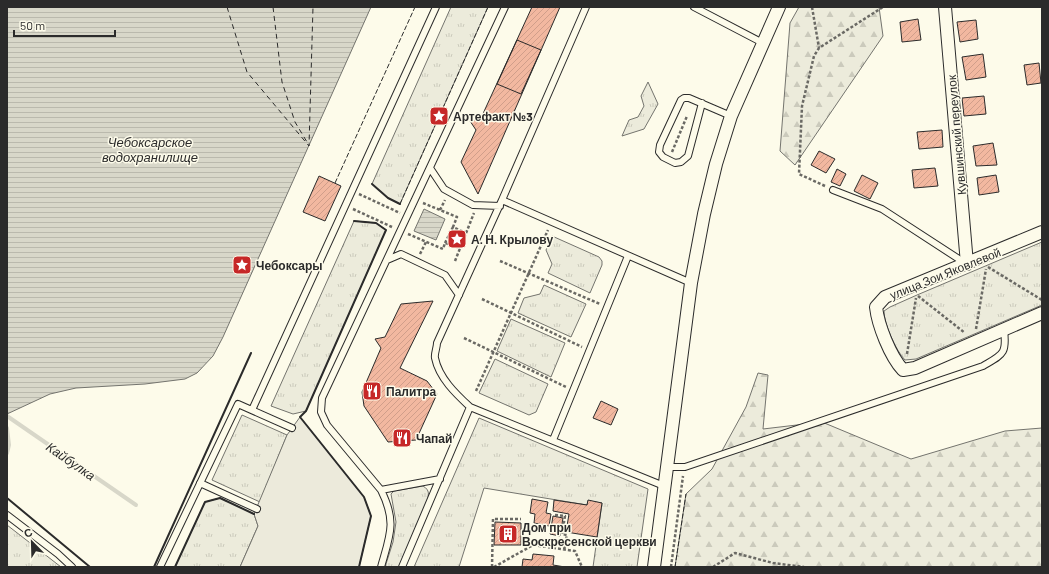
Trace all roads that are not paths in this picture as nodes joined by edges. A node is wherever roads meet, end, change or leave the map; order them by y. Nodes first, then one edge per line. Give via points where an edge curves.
1 (436, 7) edge
2 (505, 7) edge
3 (586, 7) edge
4 (694, 7) edge
5 (779, 7) edge
6 (945, 7) edge
7 (763, 43) junction
8 (702, 103) junction
9 (731, 116) junction
10 (430, 168) junction
11 (833, 190) road end
12 (501, 203) junction
13 (1042, 232) edge
14 (628, 256) junction
15 (387, 260) junction
16 (967, 264) junction
17 (691, 283) junction
18 (459, 295) junction
19 (1042, 313) edge
20 (1004, 330) junction
21 (470, 407) junction
22 (252, 410) junction
23 (292, 428) dead end
24 (553, 440) junction
25 (667, 467) junction
26 (440, 479) junction
27 (200, 483) junction
28 (664, 486) junction
29 (381, 490) junction
30 (257, 509) dead end
31 (7, 515) edge
32 (72, 567) edge
33 (160, 567) edge
34 (381, 567) edge
35 (402, 567) edge
36 (654, 567) edge

1 - 22 lane
2 - 10 lane
3 - 12 lane
4 - 7 lane
5 - 7 street
6 - 16 street, Кувшинский переулок
7 - 9 street
8 - 8 lane via 689,98 681,100 660,146 659,152 663,157 674,163 681,162 688,156
8 - 9 lane
9 - 17 street via 704,214
10 - 12 lane via 444,189 473,205
10 - 15 lane
11 - 16 lane via 882,209
12 - 14 lane via 552,222
12 - 18 lane
13 - 16 street, улица Зои Яковлевой
14 - 17 lane
14 - 24 lane
15 - 18 lane via 401,254 417,261 445,275
15 - 29 lane via 322,398 321,412 327,425
16 - 20 street, улица Зои Яковлевой via 885,297 876,307 877,320 896,362 903,370 915,368
17 - 25 street
18 - 21 lane via 437,343 435,357 439,370
19 - 20 street, улица Зои Яковлевой
20 - 25 lane via 1006,345 1002,355 983,366 684,467
21 - 24 lane
21 - 26 lane
22 - 23 lane
22 - 27 lane via 238,404
24 - 28 lane
25 - 28 street
26 - 29 lane
26 - 35 lane
27 - 30 lane
27 - 33 lane
28 - 36 street
29 - 34 lane via 390,513 391,526
31 - 32 lane

